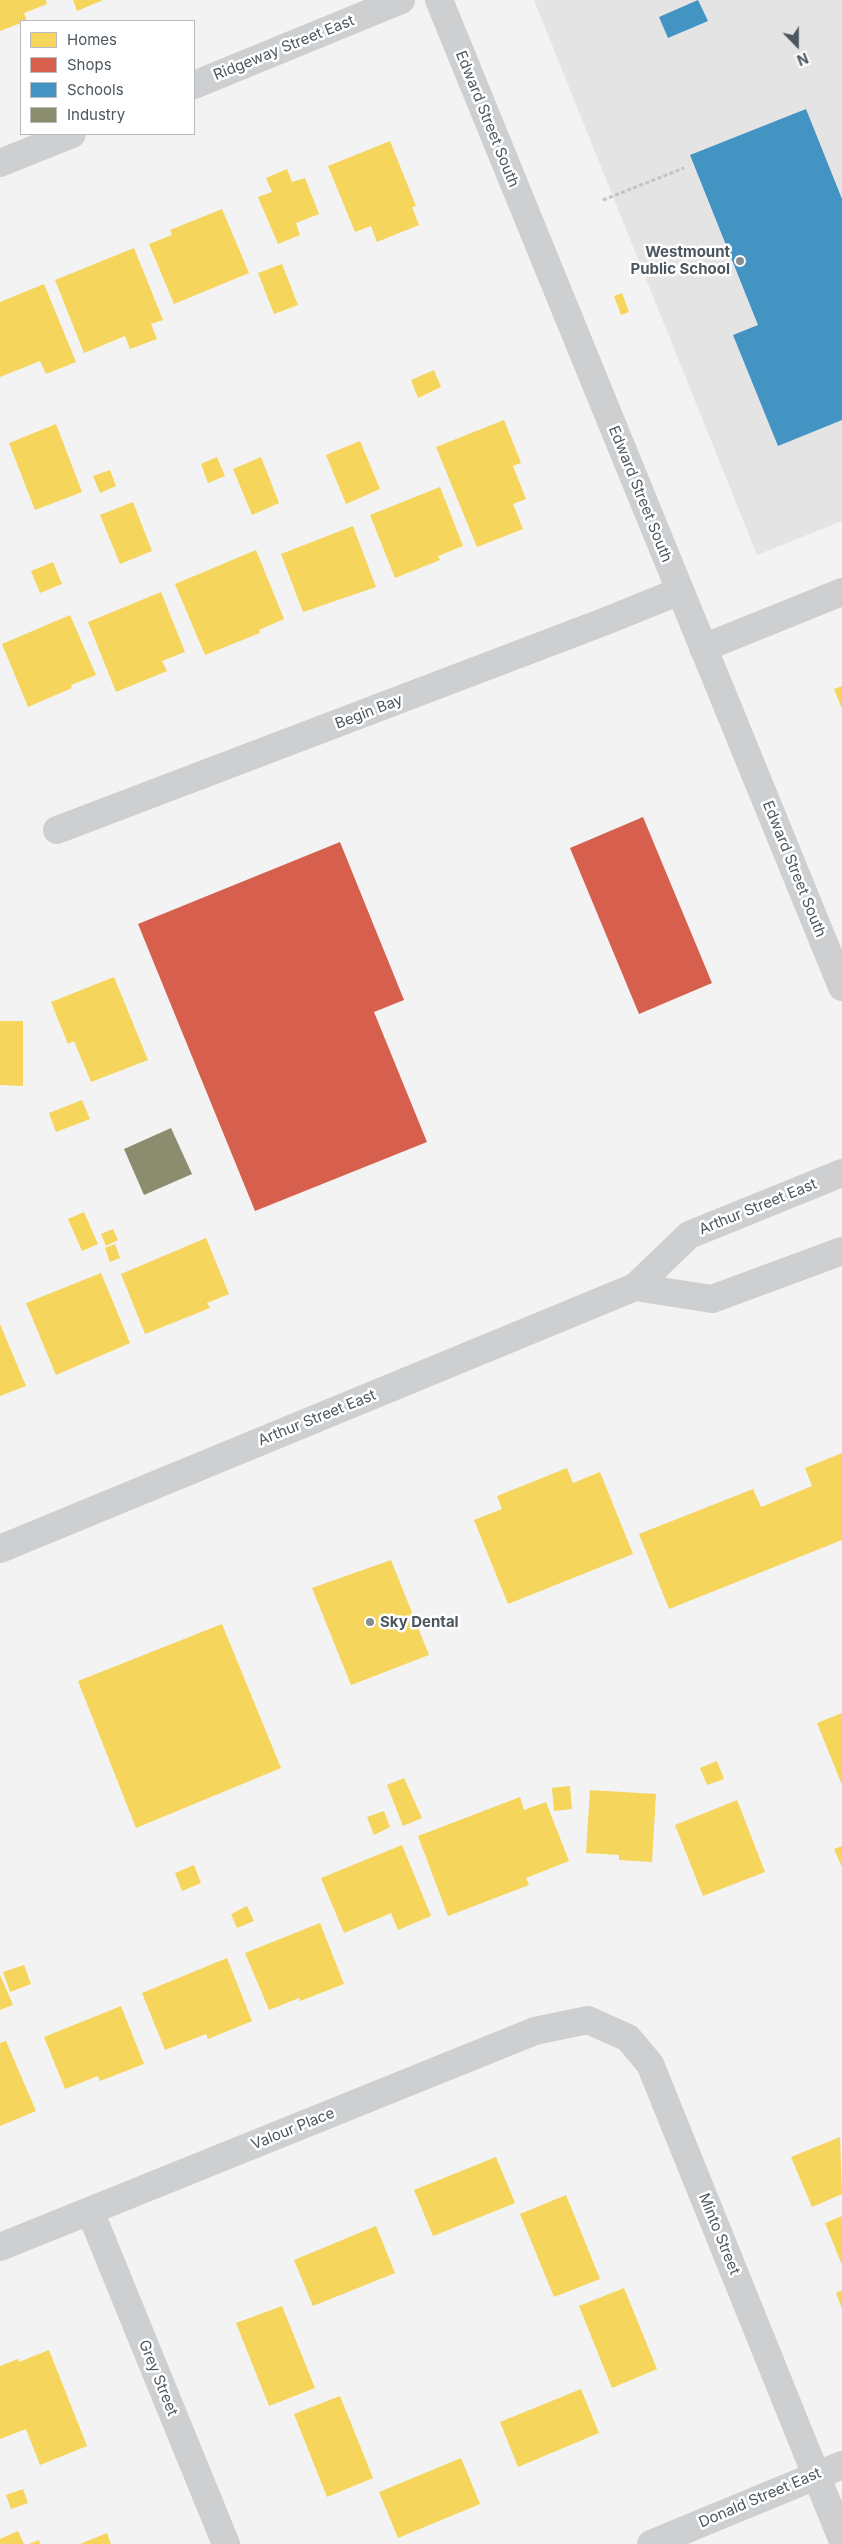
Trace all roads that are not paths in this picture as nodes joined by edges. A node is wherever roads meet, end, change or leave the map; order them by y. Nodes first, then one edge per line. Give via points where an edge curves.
1 (401, 0) edge
2 (439, 0) edge
3 (195, 85) edge
4 (70, 135) edge
5 (0, 164) edge
6 (680, 591) junction
7 (842, 592) edge
8 (703, 648) junction
9 (57, 830) dead end
10 (842, 987) edge
11 (842, 1173) edge
12 (842, 1251) edge
13 (635, 1287) junction
14 (0, 1549) edge
15 (588, 2020) joint
16 (90, 2211) junction
17 (0, 2248) edge
18 (842, 2465) edge
19 (816, 2475) junction
20 (842, 2539) edge
21 (226, 2544) edge
22 (651, 2544) edge

1 - 3 street, Ridgeway Street East
2 - 6 street, Edward Street South
4 - 5 street
6 - 8 street, Edward Street South
6 - 9 street, Begin Bay
7 - 8 street
8 - 10 street, Edward Street South
11 - 13 street, Arthur Street East via 689,1235
12 - 13 street via 712,1299
13 - 14 street, Arthur Street East
15 - 16 street, Valour Place via 535,2031
15 - 19 street, Minto Street via 628,2038 650,2064
16 - 17 street, Valour Place
16 - 21 street, Grey Street
18 - 19 street, Donald Street East
19 - 20 street, Minto Street
19 - 22 street, Donald Street East

